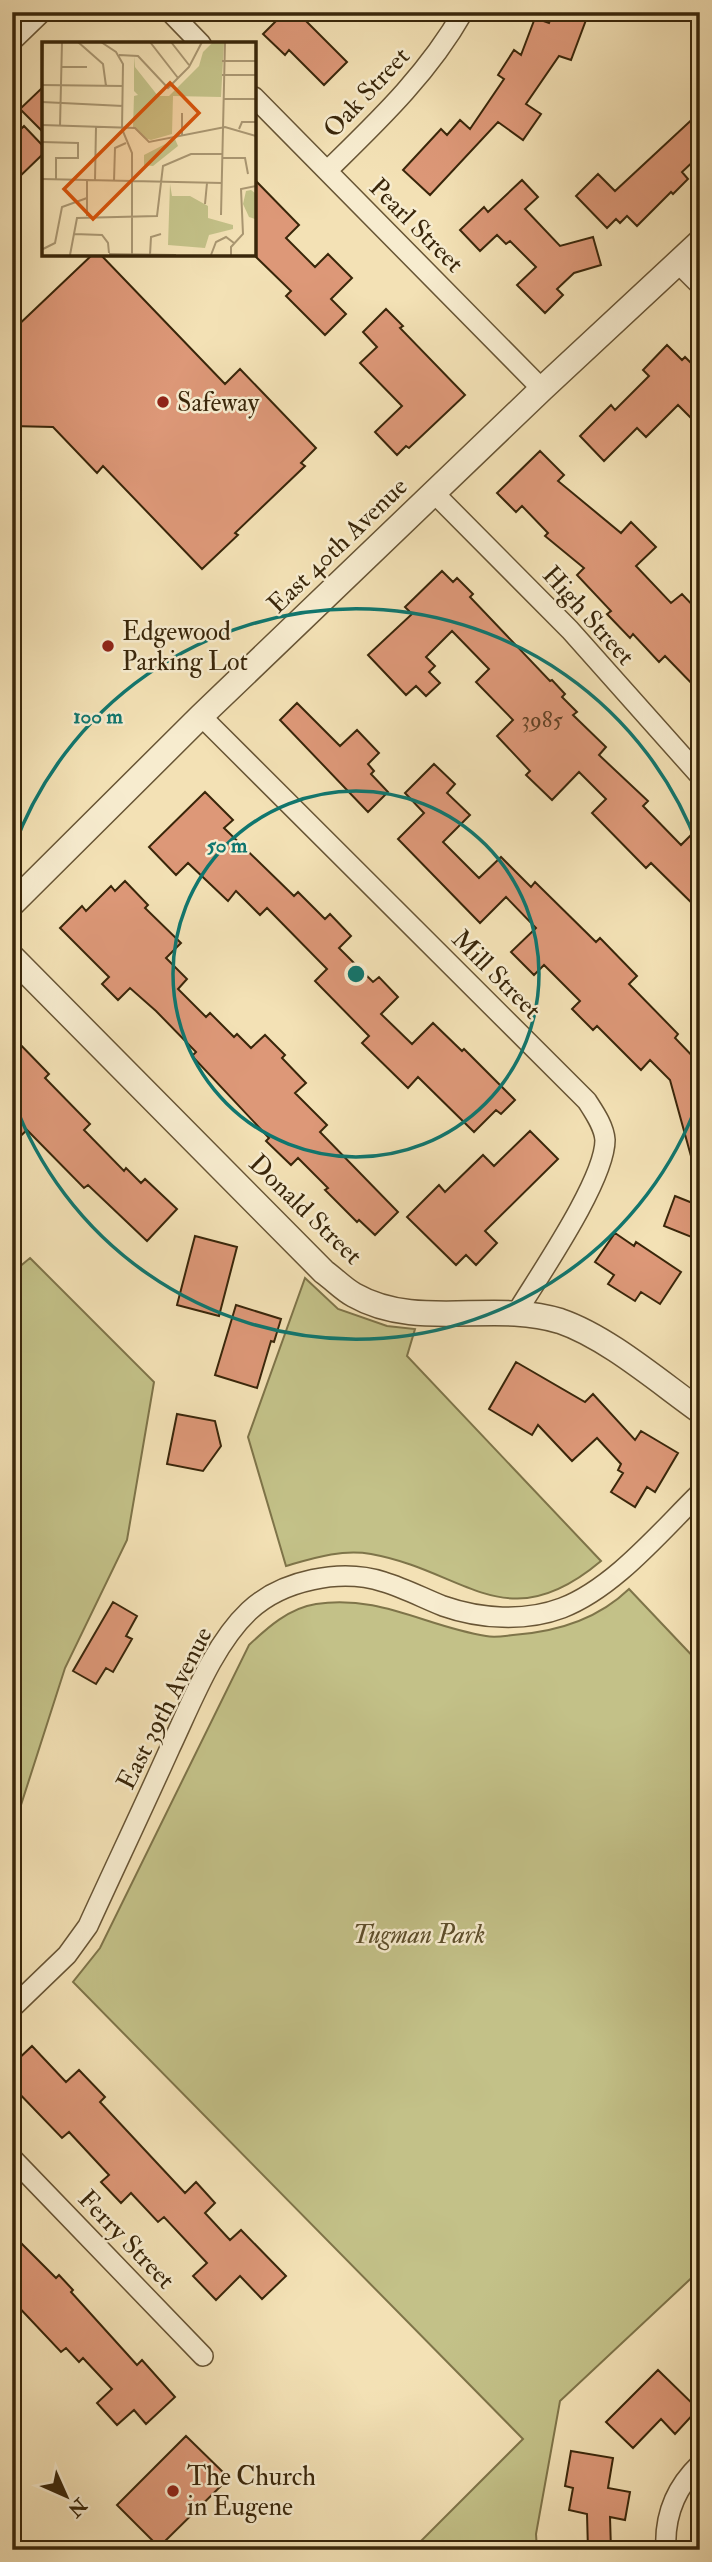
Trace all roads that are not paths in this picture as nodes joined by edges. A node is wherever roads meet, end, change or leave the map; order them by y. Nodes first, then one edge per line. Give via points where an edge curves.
1 (42, 12) edge
2 (170, 12) edge
3 (463, 12) edge
4 (12, 41) edge
5 (199, 42) edge
6 (256, 99) edge
7 (327, 171) junction
8 (700, 242) edge
9 (678, 263) junction
10 (700, 285) edge
11 (542, 389) junction
12 (434, 493) junction
13 (201, 716) junction
14 (700, 776) edge
15 (12, 904) edge
16 (12, 957) edge
17 (517, 1312) junction
18 (700, 1410) edge
19 (700, 1493) edge
20 (12, 2008) edge
21 (12, 2158) edge
22 (203, 2356) dead end
23 (700, 2463) edge
24 (666, 2550) edge

1 - 4 street
2 - 5 street
3 - 7 street, Oak Street via 445,44 402,97
6 - 7 street, Pearl Street
7 - 11 street, Pearl Street
8 - 9 street, East 40th Avenue
9 - 10 street
9 - 11 street, East 40th Avenue
11 - 12 street, East 40th Avenue
12 - 13 street, East 40th Avenue
12 - 14 street, High Street via 560,620
13 - 15 street, East 40th Avenue
13 - 17 street, Mill Street via 587,1101 598,1118 605,1138 601,1163
16 - 17 street, Donald Street via 324,1272 353,1295 383,1307 435,1314
17 - 18 street, Donald Street via 559,1321 593,1336
19 - 20 street, East 39th Avenue via 613,1577 589,1596 560,1609 524,1617 485,1616 445,1607 382,1581 352,1577 314,1580 283,1589 250,1610 226,1639 195,1695 88,1926 67,1955
21 - 22 street, Ferry Street
23 - 24 street via 670,2507

